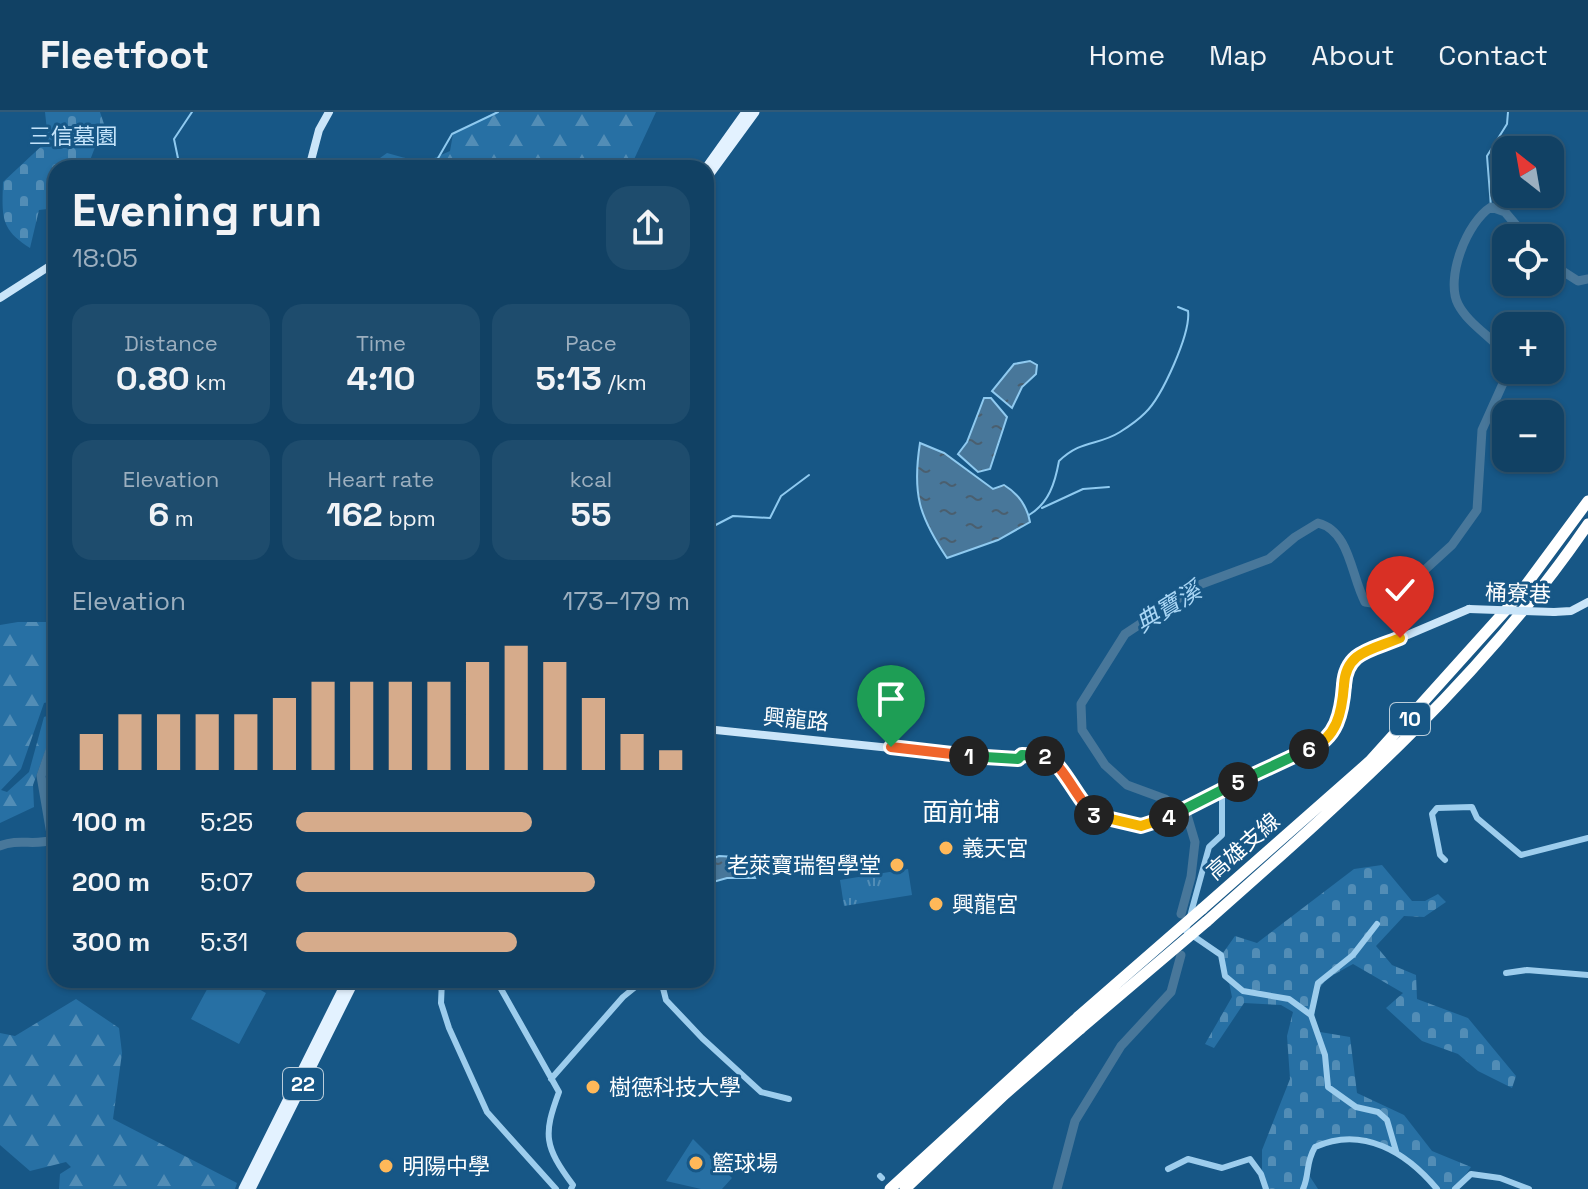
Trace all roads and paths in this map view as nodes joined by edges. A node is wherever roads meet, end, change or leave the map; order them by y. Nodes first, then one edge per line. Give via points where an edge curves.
1 (329, 112) edge
2 (746, 112) edge
3 (755, 112) edge
4 (311, 160) edge
5 (712, 160) edge
6 (714, 168) edge
7 (48, 266) edge
8 (0, 298) edge
9 (1588, 501) edge
10 (1588, 524) edge
11 (1588, 602) edge
12 (714, 730) edge
13 (1222, 790) junction
14 (1171, 816) joint
15 (1588, 838) edge
16 (1445, 860) dead end
17 (1377, 924) dead end
18 (1506, 973) dead end
19 (1588, 975) edge
20 (343, 988) edge
21 (351, 988) edge
22 (442, 988) edge
23 (500, 988) edge
24 (634, 988) edge
25 (663, 988) edge
26 (1311, 1015) junction
27 (1079, 1023) junction
28 (551, 1079) junction
29 (789, 1099) dead end
30 (1396, 1151) junction
31 (1168, 1169) dead end
32 (243, 1189) edge
33 (251, 1189) edge
34 (556, 1189) edge
35 (571, 1189) edge
36 (890, 1189) edge
37 (905, 1189) edge
38 (1266, 1189) edge
39 (1303, 1189) edge
40 (1437, 1189) edge
41 (1455, 1189) edge
42 (1529, 1189) edge

1 - 4 street
2 - 5 main road
3 - 6 main road
7 - 8 street
9 - 27 highway, 高雄支線 / 10, bridge via 1514,601 1370,761
10 - 27 highway, 高雄支線 / 10, bridge via 1528,605 1374,773 1206,922
11 - 13 street, 桶寮巷, bridge via 1571,611 1469,609 1351,659 1341,714 1328,738
12 - 14 street, 興龍路 via 978,757 1051,758 1080,800 1101,819 1141,826
13 - 14 street, 桶寮巷
13 - 26 street via 1222,835 1209,847 1186,931 1221,955 1225,976 1243,991 1289,999
15 - 16 street via 1521,855 1477,818 1472,807 1437,808 1432,814
17 - 26 street via 1353,955 1318,983
18 - 19 street
20 - 32 main road, 22
21 - 33 main road, 22
22 - 34 street via 449,1028 487,1112
23 - 28 street
24 - 28 street
25 - 29 street via 666,1000 761,1092
26 - 30 street via 1325,1055 1328,1087 1387,1120
27 - 36 highway, 高雄支線 / 10
27 - 37 highway, 高雄支線 / 10
28 - 35 street via 559,1092 546,1130
30 - 39 street via 1354,1139 1320,1144 1306,1163
30 - 40 street
31 - 38 street via 1188,1159 1222,1168 1250,1159
41 - 42 street via 1471,1174

